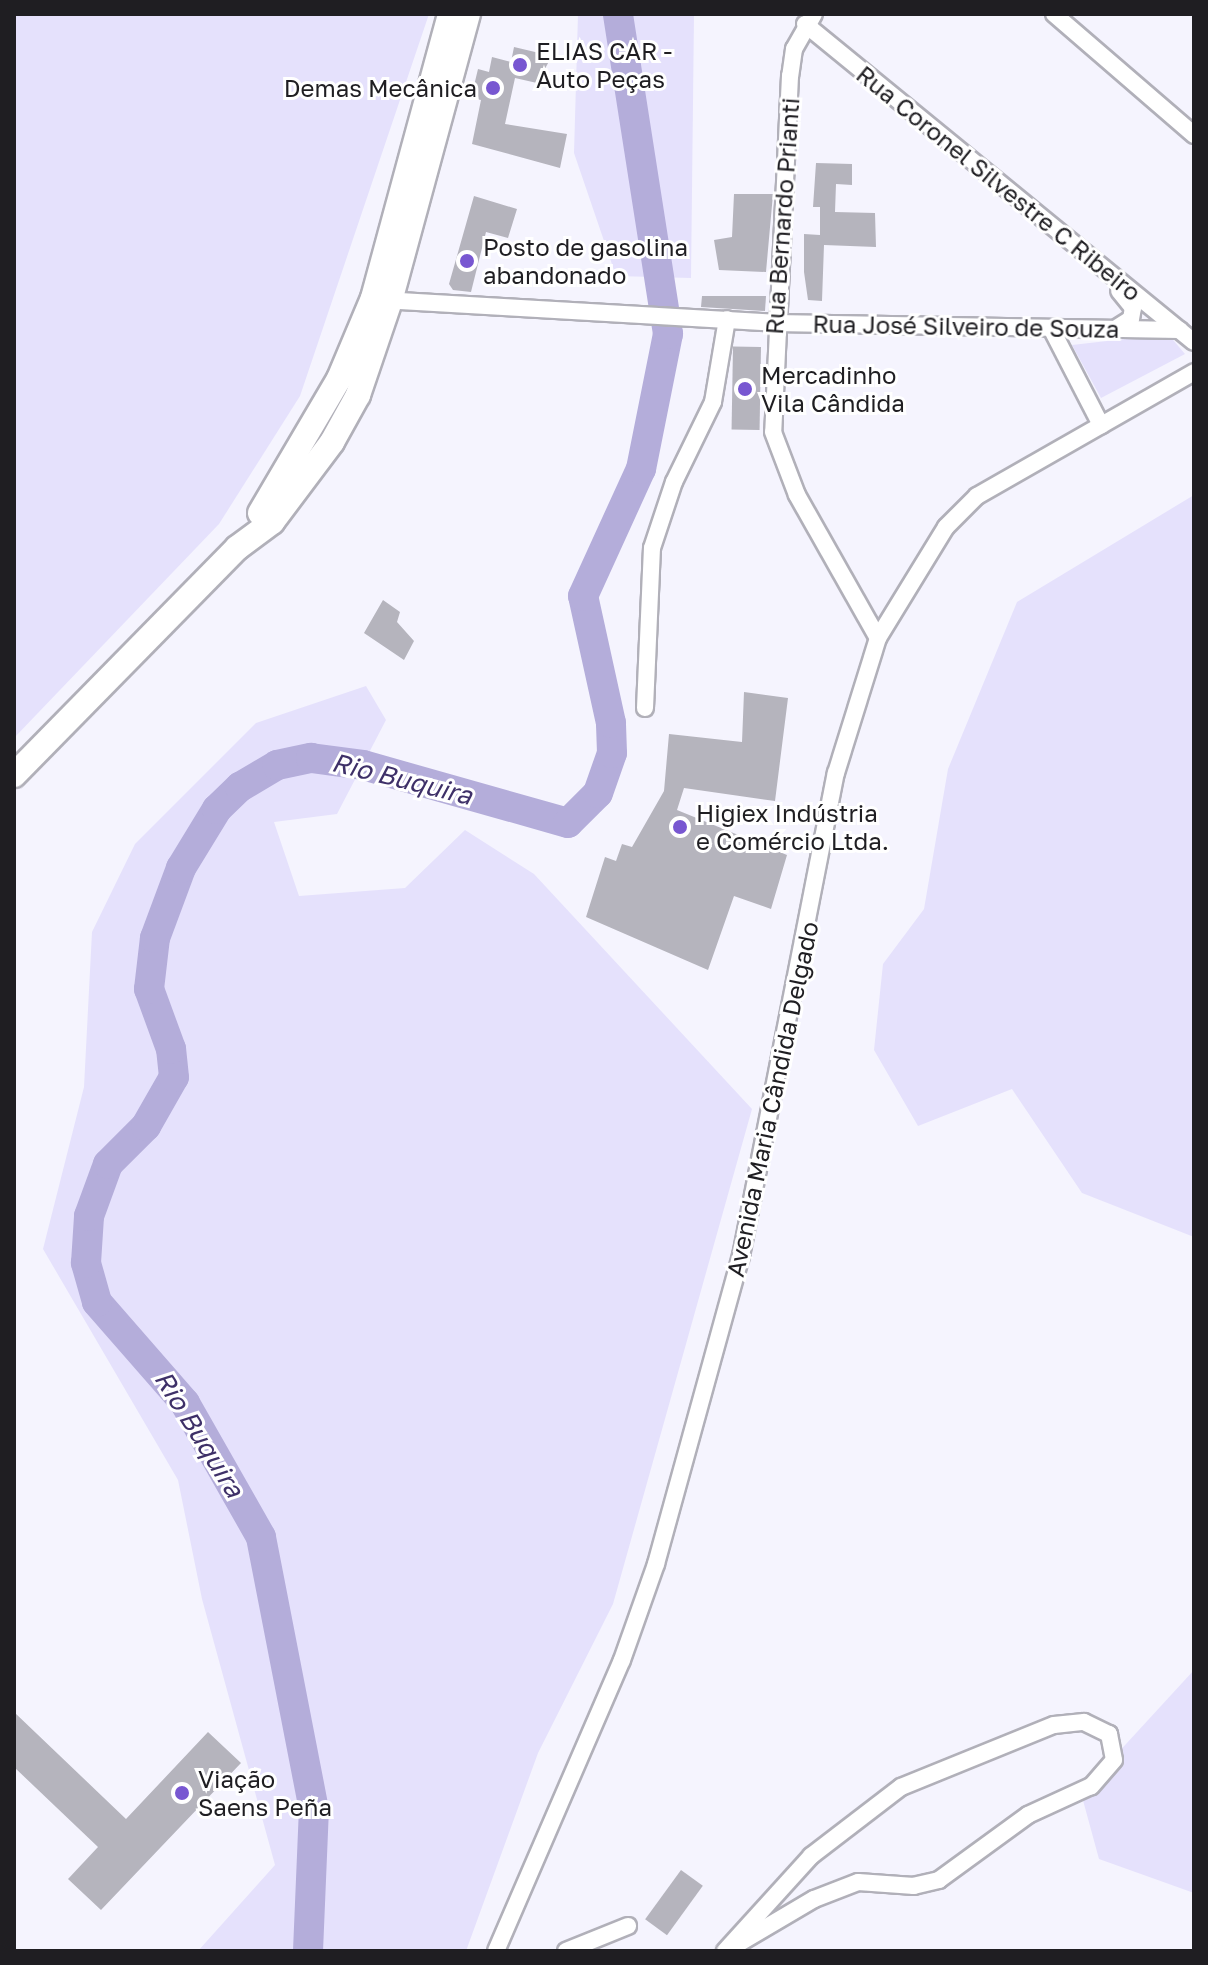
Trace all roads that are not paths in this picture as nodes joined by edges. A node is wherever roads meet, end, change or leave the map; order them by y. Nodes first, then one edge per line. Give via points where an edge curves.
1 (450, 14) edge
2 (468, 14) edge
3 (1054, 14) edge
4 (810, 19) edge
5 (1194, 135) edge
6 (1096, 266) junction
7 (381, 299) junction
8 (727, 319) junction
9 (775, 323) junction
10 (1118, 327) junction
11 (1180, 330) junction
12 (1053, 332) junction
13 (1194, 342) edge
14 (1194, 372) edge
15 (1101, 425) junction
16 (878, 638) junction
17 (645, 708) dead end
18 (14, 775) edge
19 (628, 1926) dead end
20 (496, 1951) edge
21 (566, 1951) edge
22 (726, 1951) edge

1 - 7 main road
2 - 7 main road
3 - 5 street
4 - 6 street, Rua Coronel Silvestre C Ribeiro
4 - 9 street, Rua Bernardo Prianti via 790,76
6 - 10 street via 1133,308 1131,319
6 - 11 street, Rua Coronel Silvestre C Ribeiro
7 - 8 street, Rua José Silveiro de Souza
7 - 18 main road via 298,455 237,548
8 - 9 street, Rua José Silveiro de Souza
8 - 17 street via 713,402 674,482 652,548 643,652
9 - 12 street, Rua José Silveiro de Souza
9 - 16 street, Rua Bernardo Prianti via 770,401 782,460
10 - 11 street, Rua José Silveiro de Souza
10 - 12 street, Rua José Silveiro de Souza
11 - 13 street, Rua Coronel Silvestre C Ribeiro
12 - 15 street
14 - 15 street, Avenida Maria Cândida Delgado
15 - 16 street, Avenida Maria Cândida Delgado via 963,508
16 - 20 street, Avenida Maria Cândida Delgado via 836,773 741,1256 656,1564 622,1660
19 - 21 street
22 - 22 street via 811,1856 901,1787 1054,1725 1084,1722 1109,1734 1114,1760 1091,1786 1028,1815 939,1880 914,1886 858,1882 795,1909

